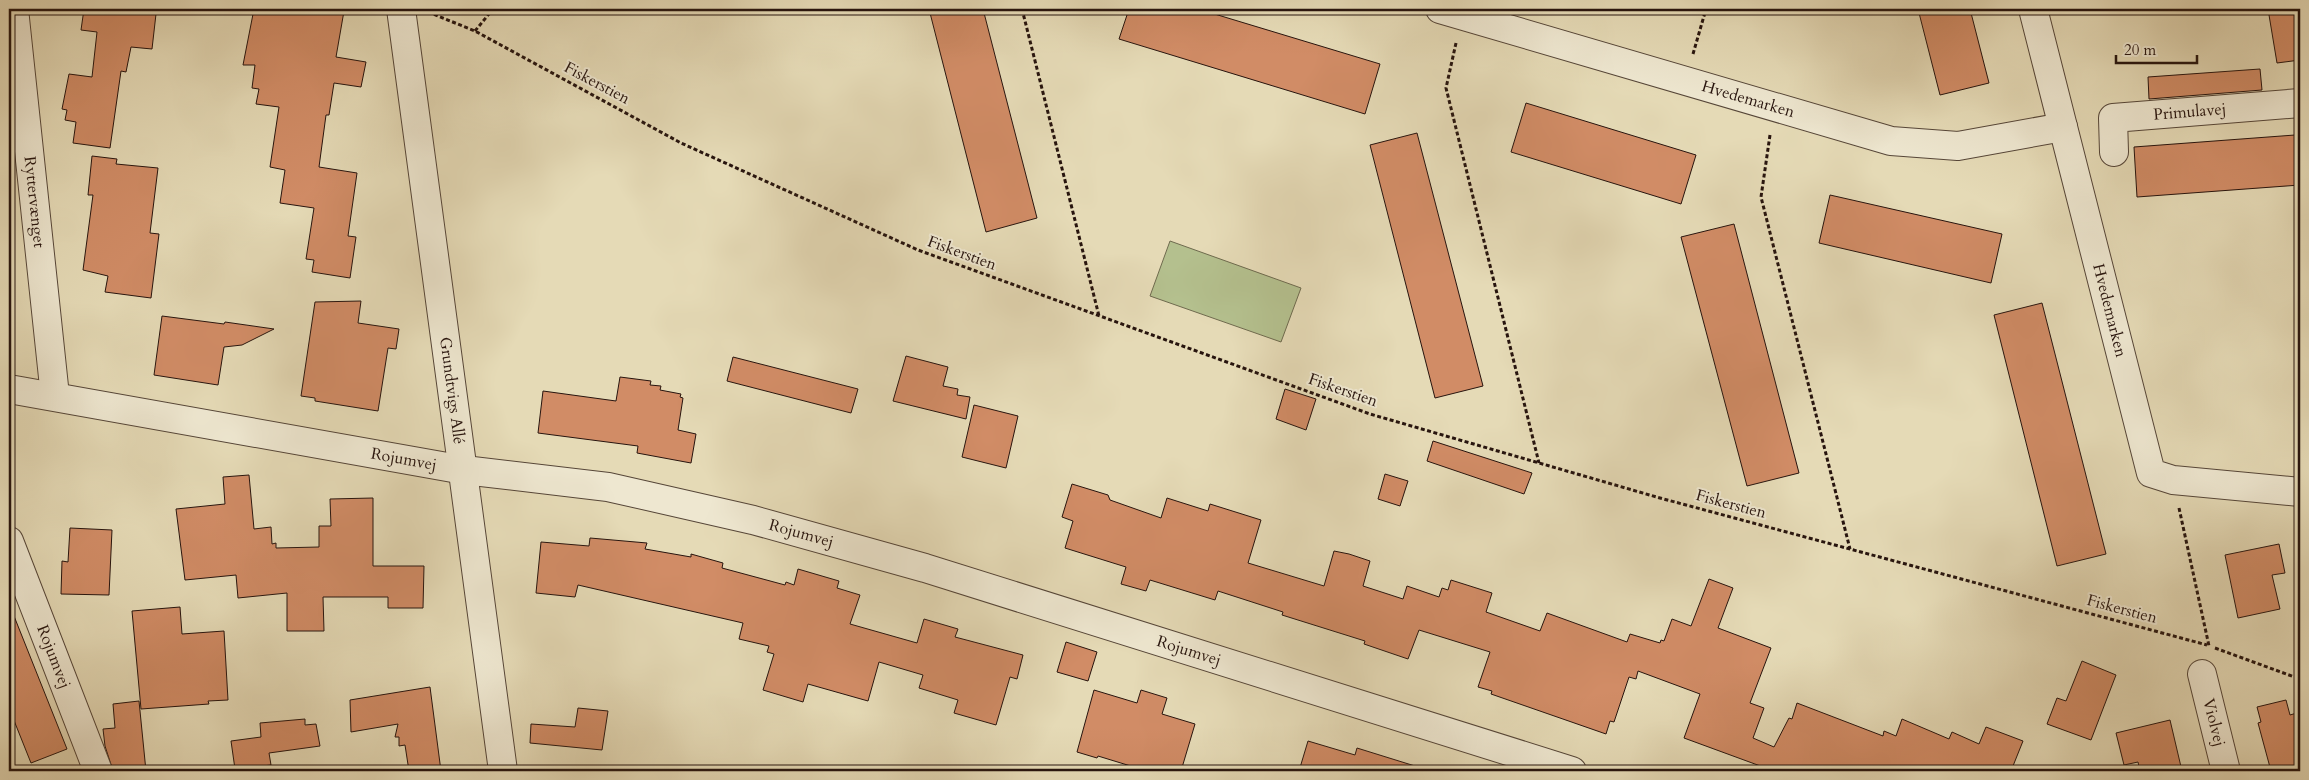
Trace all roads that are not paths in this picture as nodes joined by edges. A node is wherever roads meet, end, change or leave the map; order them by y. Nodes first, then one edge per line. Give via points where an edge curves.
1 (14, 9) edge
2 (401, 9) edge
3 (2033, 9) edge
4 (1451, 12) edge
5 (2300, 103) edge
6 (2063, 127) junction
7 (2114, 152) dead end
8 (9, 389) edge
9 (55, 396) junction
10 (464, 470) junction
11 (2300, 492) edge
12 (9, 541) edge
13 (2202, 674) road end
14 (98, 771) edge
15 (503, 771) edge
16 (1572, 771) edge
17 (2226, 771) edge

1 - 9 street, Ryttervænget
2 - 10 street, Grundtvigs Allé
3 - 6 street, Hvedemarken
4 - 6 street, Hvedemarken via 1891,141 1958,146
5 - 7 street, Primulavej via 2113,118
6 - 11 street, Hvedemarken via 2151,473 2173,480
8 - 9 street, Rojumvej
9 - 10 street, Rojumvej
10 - 15 street, Grundtvigs Allé
10 - 16 street, Rojumvej via 608,487 753,520 934,571
12 - 14 street, Rojumvej
13 - 17 street, Violvej

